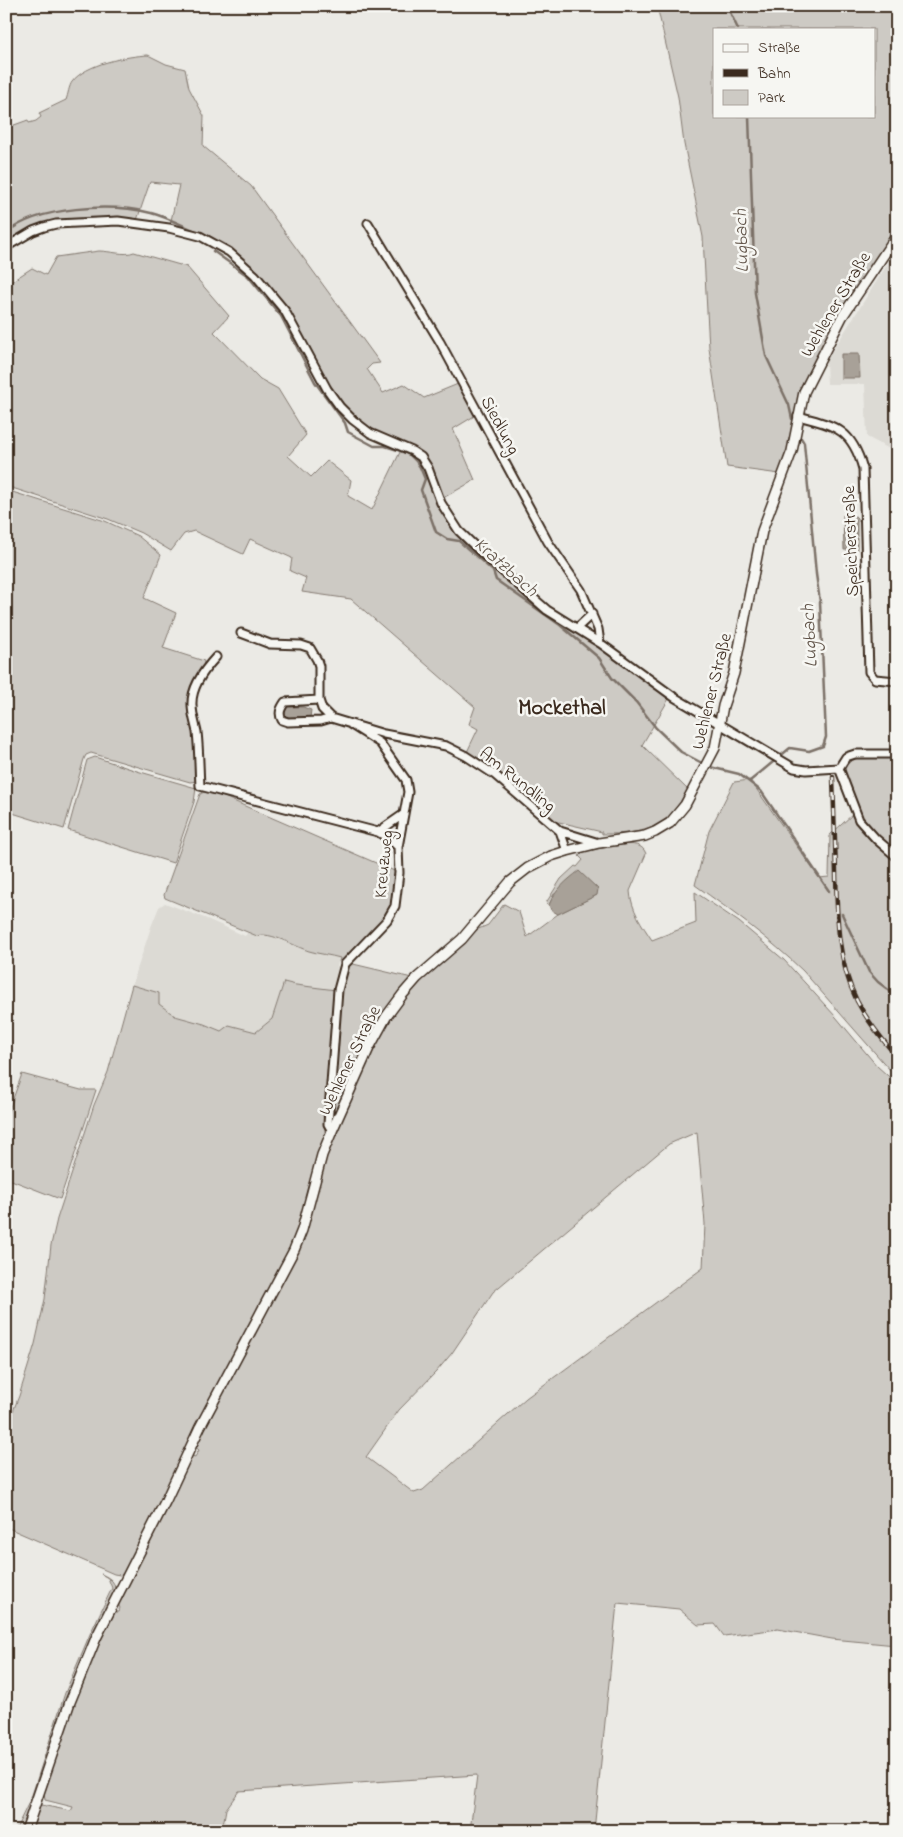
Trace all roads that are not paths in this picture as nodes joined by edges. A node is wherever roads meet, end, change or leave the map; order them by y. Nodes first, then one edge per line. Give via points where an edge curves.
1 (368, 223) dead end
2 (897, 234) edge
3 (6, 248) edge
4 (798, 416) junction
5 (592, 614) junction
6 (577, 628) junction
7 (241, 634) dead end
8 (600, 643) junction
9 (216, 657) dead end
10 (897, 681) edge
11 (320, 700) junction
12 (331, 718) junction
13 (350, 724) junction
14 (720, 724) junction
15 (897, 754) edge
16 (839, 768) junction
17 (404, 814) junction
18 (560, 831) junction
19 (378, 832) junction
20 (599, 843) junction
21 (398, 848) junction
22 (566, 851) junction
23 (897, 857) edge
24 (332, 1131) junction
25 (26, 1831) edge

1 - 5 street, Siedlung via 440,342 548,542 581,590
2 - 4 street, Wehlener Straße via 842,317 804,392
3 - 6 street via 33,231 56,224 118,221 200,236 229,252 255,275 285,311 340,407 370,433 412,450 420,457 428,468 441,503 459,531 532,598
4 - 10 street, Speicherstraße via 839,429 849,437 859,455 864,478 869,672 875,679
4 - 14 street, Wehlener Straße via 792,451 762,531 734,674
5 - 6 street
5 - 8 street, Siedlung
6 - 8 street
7 - 11 street via 270,644 310,648 319,666
8 - 14 street via 669,693
9 - 19 street via 192,696 200,786
11 - 12 street
11 - 12 street, Am Rundling via 285,702 280,718 288,722
12 - 13 street, Am Rundling
13 - 17 street, Kreuzweg via 380,743 406,780 408,792
13 - 18 street, Am Rundling via 446,746 466,756
14 - 16 street via 794,768
14 - 20 street, Wehlener Straße via 709,761 685,805 670,823 645,836
15 - 16 street via 854,754 846,757
16 - 23 street via 859,820
17 - 19 street
17 - 21 street, Kreuzweg
18 - 20 street, Am Rundling
18 - 22 street
19 - 21 street
20 - 22 street, Wehlener Straße
21 - 24 street, Kreuzweg via 395,906 387,920 345,964 338,990 328,1124
22 - 24 street, Wehlener Straße via 539,861 510,882 462,940 403,994 369,1048
24 - 25 street, Wehlener Straße via 294,1250 200,1427 96,1638 70,1702

